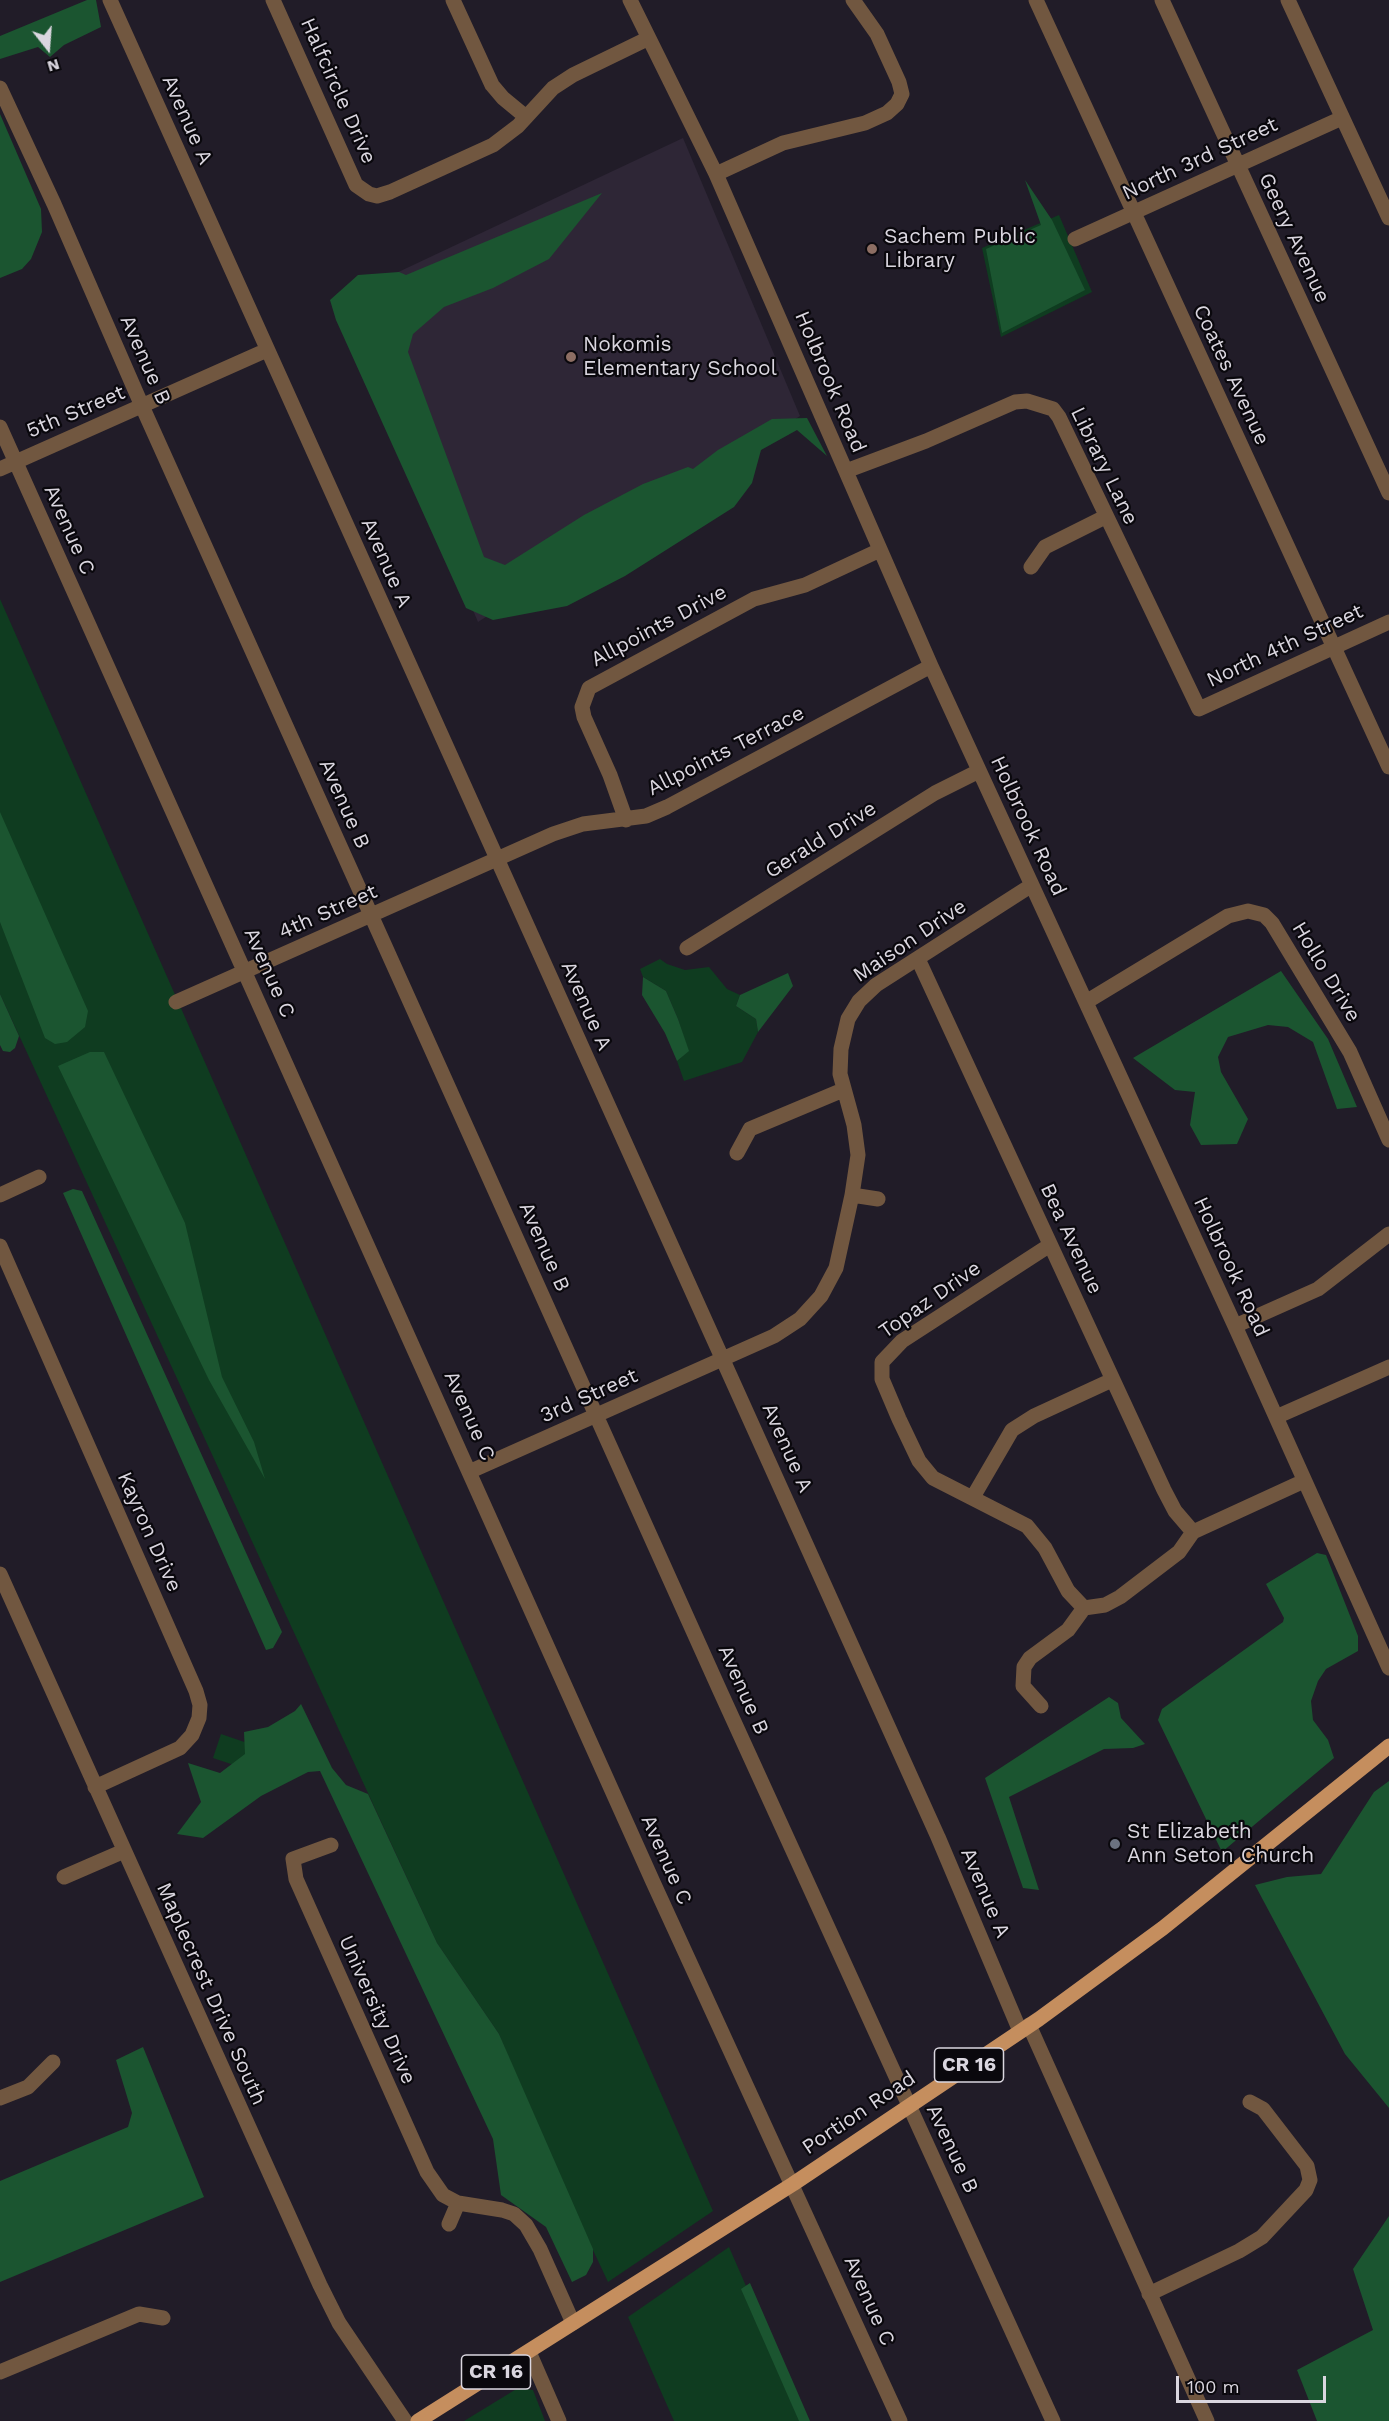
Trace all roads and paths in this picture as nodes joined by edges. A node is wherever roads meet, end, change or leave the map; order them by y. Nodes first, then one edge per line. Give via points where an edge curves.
1 (110, 0) edge
2 (273, 0) edge
3 (453, 0) edge
4 (630, 0) edge
5 (853, 0) edge
6 (1036, 0) edge
7 (1162, 0) edge
8 (1288, 0) edge
9 (647, 39) junction
10 (0, 88) edge
11 (526, 117) junction
12 (1342, 118) junction
13 (1237, 165) junction
14 (716, 174) junction
15 (1132, 213) junction
16 (1389, 218) edge
17 (1075, 239) dead end
18 (267, 350) junction
19 (142, 406) junction
20 (0, 427) edge
21 (15, 461) junction
22 (0, 469) edge
23 (846, 471) junction
24 (1389, 493) edge
25 (1105, 517) junction
26 (880, 550) junction
27 (1032, 567) dead end
28 (1389, 622) edge
29 (1334, 646) junction
30 (931, 666) junction
31 (1199, 709) joint
32 (1389, 767) edge
33 (979, 771) junction
34 (626, 820) junction
35 (496, 859) junction
36 (1032, 885) junction
37 (372, 916) junction
38 (687, 948) dead end
39 (918, 959) junction
40 (246, 971) junction
41 (176, 1002) dead end
42 (1086, 1002) junction
43 (843, 1090) junction
44 (1389, 1140) edge
45 (737, 1153) dead end
46 (39, 1177) dead end
47 (0, 1195) edge
48 (852, 1195) junction
49 (878, 1199) dead end
50 (1389, 1234) edge
51 (1050, 1245) junction
52 (0, 1246) edge
53 (1236, 1326) junction
54 (723, 1358) junction
55 (1389, 1367) edge
56 (1112, 1380) junction
57 (597, 1416) junction
58 (1276, 1417) junction
59 (471, 1471) junction
60 (1304, 1481) junction
61 (973, 1497) junction
62 (1192, 1532) junction
63 (0, 1574) edge
64 (1084, 1608) junction
65 (1389, 1668) edge
66 (1041, 1706) dead end
67 (1389, 1746) edge
68 (95, 1787) junction
69 (331, 1845) dead end
70 (124, 1851) junction
71 (64, 1877) dead end
72 (1024, 2028) junction
73 (53, 2062) dead end
74 (0, 2098) edge
75 (1250, 2102) dead end
76 (908, 2105) junction
77 (793, 2184) junction
78 (458, 2204) junction
79 (450, 2224) dead end
80 (1149, 2294) junction
81 (163, 2318) dead end
82 (573, 2323) junction
83 (529, 2352) junction
84 (0, 2372) edge
85 (405, 2421) edge
86 (418, 2421) edge
87 (559, 2421) edge
88 (900, 2421) edge
89 (1053, 2421) edge
90 (1207, 2421) edge

1 - 18 street, Avenue A
2 - 11 street, Halfcircle Drive via 356,185 369,194 390,192 493,145
3 - 11 street via 492,85
4 - 9 street, Holbrook Road
5 - 14 street via 877,34 899,82 902,94 897,104 865,123 783,143
6 - 15 street, Coates Avenue
7 - 13 street, Geery Avenue
8 - 12 street
9 - 11 street, Halfcircle Drive via 573,75 542,98
9 - 14 street, Holbrook Road
10 - 19 street, Avenue B
12 - 13 street, North 3rd Street
12 - 16 street
13 - 15 street, North 3rd Street
13 - 24 street, Geery Avenue
14 - 23 street, Holbrook Road
15 - 17 street, North 3rd Street
15 - 29 street, Coates Avenue
18 - 19 street, 5th Street
18 - 35 street, Avenue A
19 - 21 street, 5th Street
19 - 37 street, Avenue B
20 - 21 street, Avenue C
21 - 22 street, 5th Street
21 - 40 street, Avenue C
23 - 25 street, Library Lane via 1005,405 1027,401 1053,409 1059,417
23 - 26 street, Holbrook Road
25 - 27 street via 1045,547
25 - 31 street, Library Lane
26 - 30 street, Holbrook Road
26 - 34 street, Allpoints Drive via 805,585 754,599 589,688 582,707 584,717
28 - 29 street, North 4th Street
29 - 31 street, North 4th Street
29 - 32 street, Coates Avenue
30 - 33 street, Holbrook Road
30 - 34 street, Allpoints Terrace via 685,798 657,812
33 - 36 street, Holbrook Road
33 - 38 street, Gerald Drive via 936,793
34 - 35 street, Allpoints Terrace via 583,824
35 - 37 street, 4th Street
35 - 54 street, Avenue A
36 - 39 street, Maison Drive
36 - 42 street, Holbrook Road
37 - 40 street, 4th Street
37 - 57 street, Avenue B
39 - 43 street, Maison Drive via 876,985 853,1010 841,1049
39 - 51 street, Bea Avenue
40 - 41 street, 4th Street
40 - 59 street, Avenue C
42 - 44 street, Hollo Drive via 1228,916 1248,911 1264,915 1350,1052
42 - 53 street, Holbrook Road
43 - 45 street via 750,1129
43 - 48 street, Maison Drive via 858,1155
46 - 47 street
48 - 49 street
48 - 54 street, Maison Drive via 838,1260 821,1296 786,1330
50 - 53 street via 1318,1288
51 - 56 street, Bea Avenue
51 - 61 street, Topaz Drive via 902,1341 882,1362 882,1379 925,1470 943,1485
52 - 68 street, Kayron Drive via 200,1705 192,1735 180,1748
53 - 58 street, Holbrook Road
54 - 57 street, 3rd Street
54 - 72 street, Avenue A
55 - 58 street
56 - 61 street via 1012,1430
56 - 62 street, Bea Avenue via 1175,1511
57 - 59 street, 3rd Street
57 - 76 street, Avenue B
58 - 60 street, Holbrook Road
59 - 77 street, Avenue C via 653,1882
60 - 62 street
60 - 65 street, Holbrook Road
61 - 64 street, Topaz Drive via 1015,1518 1036,1535 1068,1591
62 - 64 street via 1179,1552 1120,1597 1105,1605
63 - 68 street, Maplecrest Drive South
64 - 66 street via 1068,1630 1030,1658 1024,1667 1023,1686
67 - 72 main road, Portion Road / CR 16 via 1163,1928
68 - 70 street, Maplecrest Drive South
69 - 78 street, University Drive via 293,1859 296,1879 427,2172 443,2195
70 - 71 street
70 - 85 street, Maplecrest Drive South via 320,2285 339,2323
72 - 76 main road, Portion Road / CR 16
72 - 80 street, Avenue A
73 - 74 street via 27,2087
75 - 80 street via 1263,2109 1307,2166 1310,2180 1306,2190 1262,2237
76 - 77 main road, Portion Road / CR 16
76 - 89 street, Avenue B
77 - 82 main road, Portion Road / CR 16
77 - 88 street, Avenue C
78 - 79 street
78 - 82 street via 502,2210 526,2225
80 - 90 street, Avenue A
81 - 84 street via 139,2314
82 - 83 main road, Portion Road / CR 16
83 - 86 main road, Portion Road / CR 16
83 - 87 street

